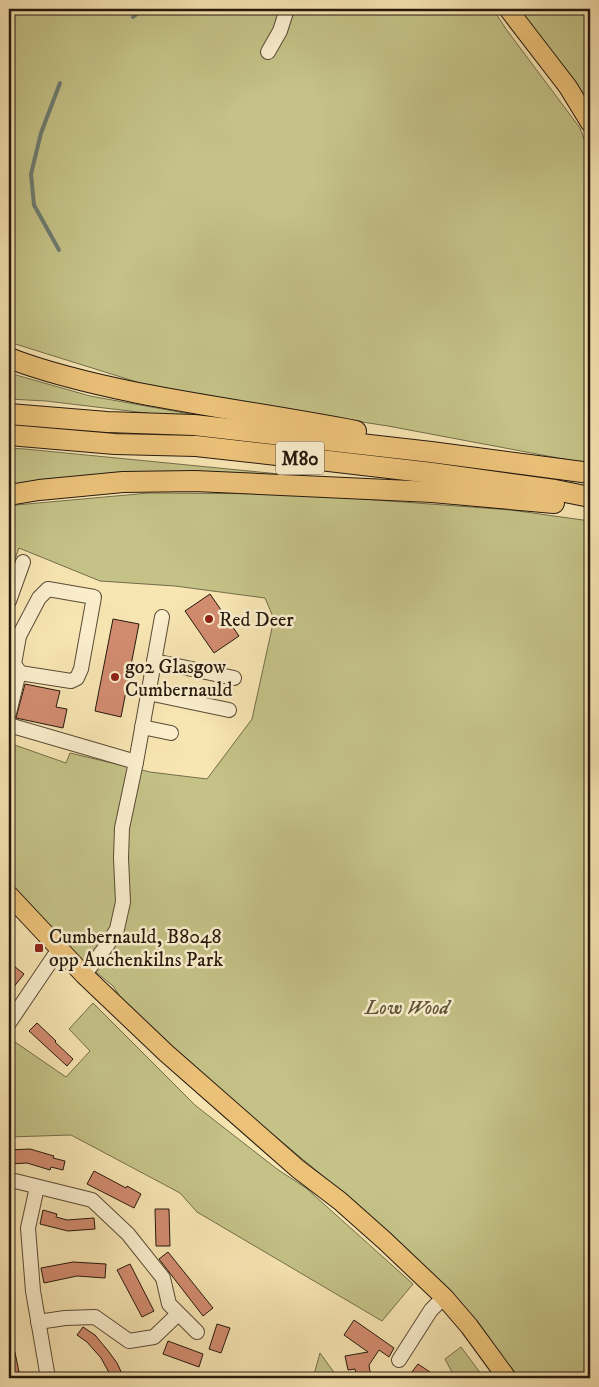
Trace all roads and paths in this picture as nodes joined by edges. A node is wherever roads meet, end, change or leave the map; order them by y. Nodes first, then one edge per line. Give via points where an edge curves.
1 (287, 9) edge
2 (508, 9) edge
3 (268, 52) dead end
4 (590, 123) edge
5 (9, 358) edge
6 (9, 414) edge
7 (9, 434) edge
8 (557, 468) junction
9 (590, 473) edge
10 (9, 495) edge
11 (590, 498) edge
12 (590, 508) edge
13 (23, 562) dead end
14 (9, 601) edge
15 (162, 617) dead end
16 (154, 661) junction
17 (19, 674) junction
18 (234, 678) dead end
19 (148, 693) junction
20 (229, 710) dead end
21 (9, 713) edge
22 (9, 726) edge
23 (142, 727) junction
24 (171, 733) dead end
25 (136, 762) junction
26 (9, 895) edge
27 (59, 949) junction
28 (84, 974) junction
29 (9, 1024) edge
30 (15, 1181) dead end
31 (37, 1187) junction
32 (444, 1297) junction
33 (178, 1314) junction
34 (38, 1322) junction
35 (197, 1332) dead end
36 (399, 1360) dead end
37 (48, 1378) edge
38 (507, 1378) edge

1 - 3 street
2 - 4 main road via 568,87
5 - 8 highway via 88,383 172,400 300,420
6 - 8 highway, M80 via 194,425
7 - 11 highway, M80 via 115,444 196,446 451,475
8 - 9 highway, M80
10 - 12 highway via 123,482 195,481 432,492
13 - 14 street
15 - 16 street
16 - 18 street
16 - 19 street
17 - 17 street via 71,681 77,678 94,597 48,589 39,598 19,636 14,664
17 - 21 street
19 - 20 street
19 - 23 street
22 - 25 street
23 - 24 street
23 - 25 street
25 - 28 street via 122,828 123,902 117,929
26 - 27 main road
27 - 28 main road
27 - 29 street
28 - 32 main road via 166,1053 298,1169 378,1234
30 - 31 street
31 - 33 street via 92,1200 128,1234 163,1278 169,1304
31 - 34 street via 28,1228
32 - 36 street via 431,1310
32 - 38 main road
33 - 34 street via 154,1337 129,1341 95,1317
33 - 35 street
34 - 37 street

